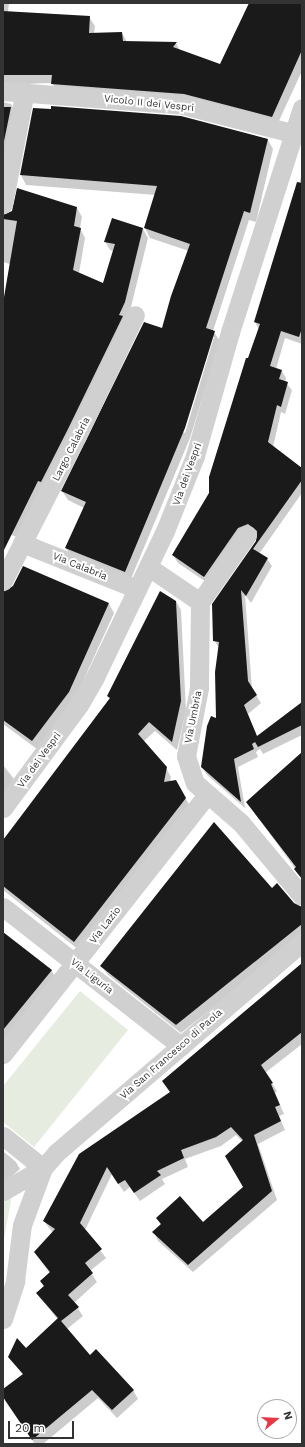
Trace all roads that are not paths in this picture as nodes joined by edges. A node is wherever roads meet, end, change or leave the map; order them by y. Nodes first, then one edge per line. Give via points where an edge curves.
1 (3, 91) edge
2 (25, 91) junction
3 (302, 108) edge
4 (292, 134) junction
5 (3, 204) edge
6 (135, 315) dead end
7 (247, 535) dead end
8 (22, 543) junction
9 (150, 568) junction
10 (3, 581) edge
11 (137, 589) junction
12 (200, 602) junction
13 (207, 796) junction
14 (3, 808) edge
15 (302, 896) edge
16 (3, 907) edge
17 (302, 942) edge
18 (75, 963) junction
19 (181, 1046) junction
20 (3, 1054) edge
21 (3, 1136) edge
22 (43, 1168) junction
23 (3, 1191) edge
24 (5, 1308) edge

1 - 2 street, Vicolo II dei Vespri
2 - 4 street, Vicolo II dei Vespri via 183,105
2 - 5 street
3 - 4 street, Via dei Vespri
4 - 9 street, Via dei Vespri via 230,332 195,456
6 - 8 street, Largo Calabria
7 - 12 street
8 - 10 street, Largo Calabria
8 - 11 street, Via Calabria
9 - 11 street, Via dei Vespri
9 - 12 street
11 - 14 street, Via dei Vespri via 99,670 79,705
12 - 13 street, Via Umbria via 199,688 186,756 195,783
13 - 15 street, Via Umbria via 241,823
13 - 18 street, Via Lazio
16 - 18 street, Via Liguria
17 - 19 street, Via San Francesco di Paola
18 - 19 street, Via Liguria
18 - 20 street, Via Lazio
19 - 22 street, Via San Francesco di Paola via 56,1153
21 - 22 street
22 - 23 street, Via San Francesco di Paola
22 - 24 street, Via San Francesco di Paola via 22,1225 15,1281

